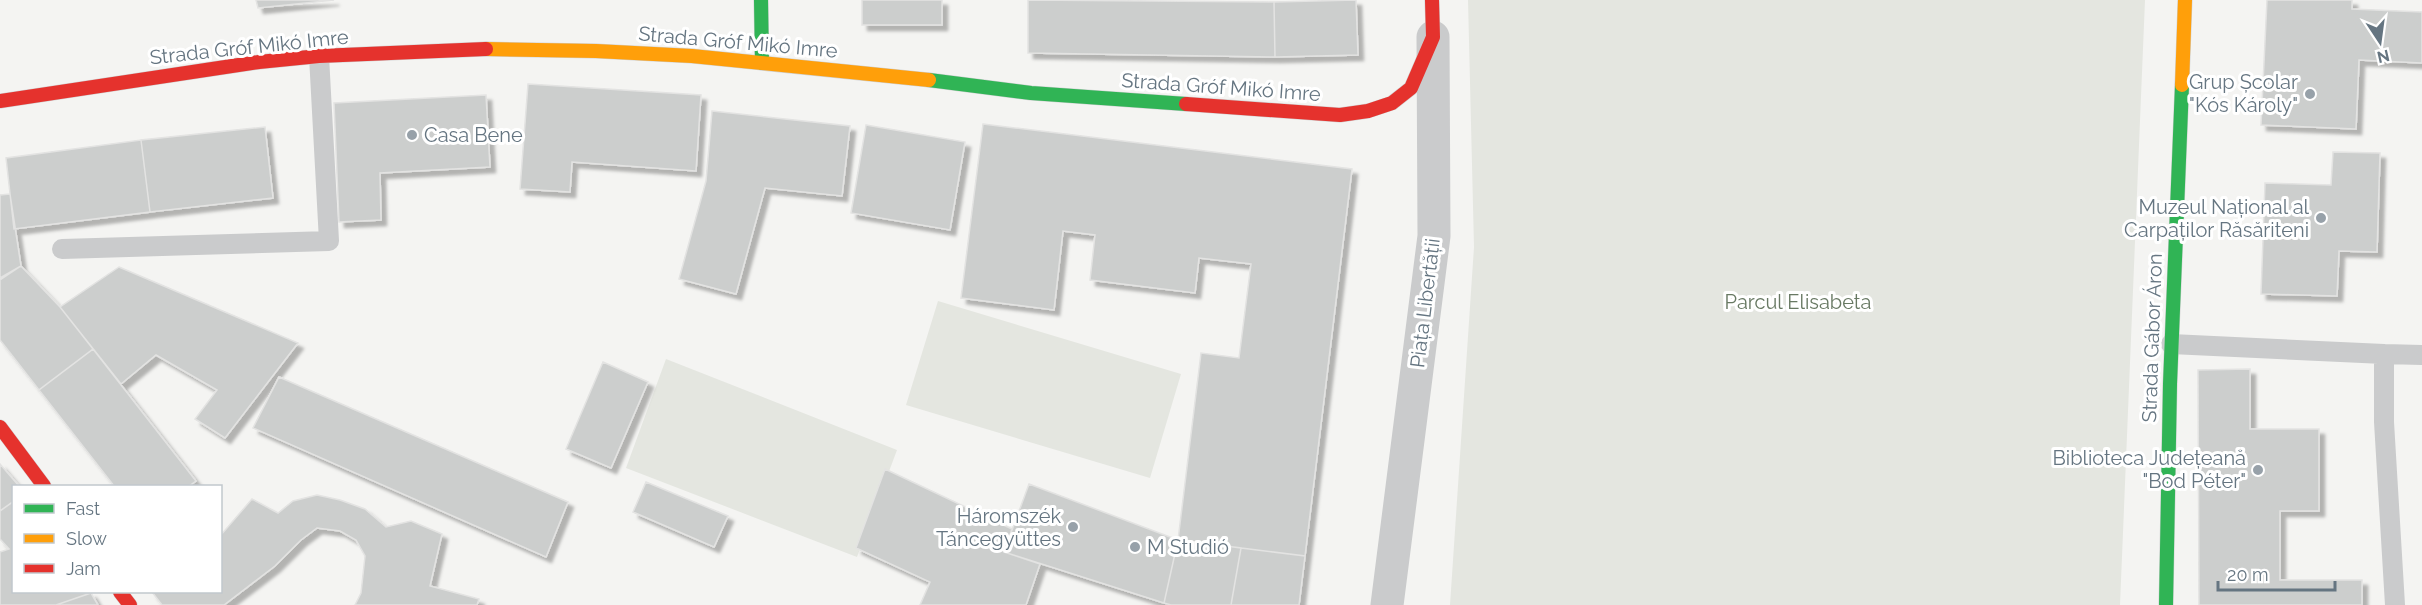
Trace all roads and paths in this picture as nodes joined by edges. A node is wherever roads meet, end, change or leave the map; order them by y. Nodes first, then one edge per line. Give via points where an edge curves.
1 (761, 0) edge
2 (1432, 0) edge
3 (2185, 0) edge
4 (1433, 37) junction
5 (319, 56) junction
6 (762, 63) junction
7 (0, 101) edge
8 (62, 249) dead end
9 (2171, 344) junction
10 (2384, 354) junction
11 (2422, 355) edge
12 (0, 427) edge
13 (43, 485) edge
14 (1387, 605) edge
15 (2166, 605) edge
16 (2395, 605) edge

1 - 6 main road
2 - 4 main road, Piața Libertății
3 - 9 main road, Strada Gábor Áron
4 - 6 main road, Strada Gróf Mikó Imre via 1411,88 1392,103 1340,115 1031,93
4 - 14 street, Piața Libertății via 1434,236
5 - 6 main road, Strada Gróf Mikó Imre via 475,49 596,51
5 - 7 main road, Strada Gróf Mikó Imre
5 - 8 lane via 329,241
9 - 10 lane
9 - 15 main road, Strada Gábor Áron
10 - 11 lane
10 - 16 lane
12 - 13 main road

